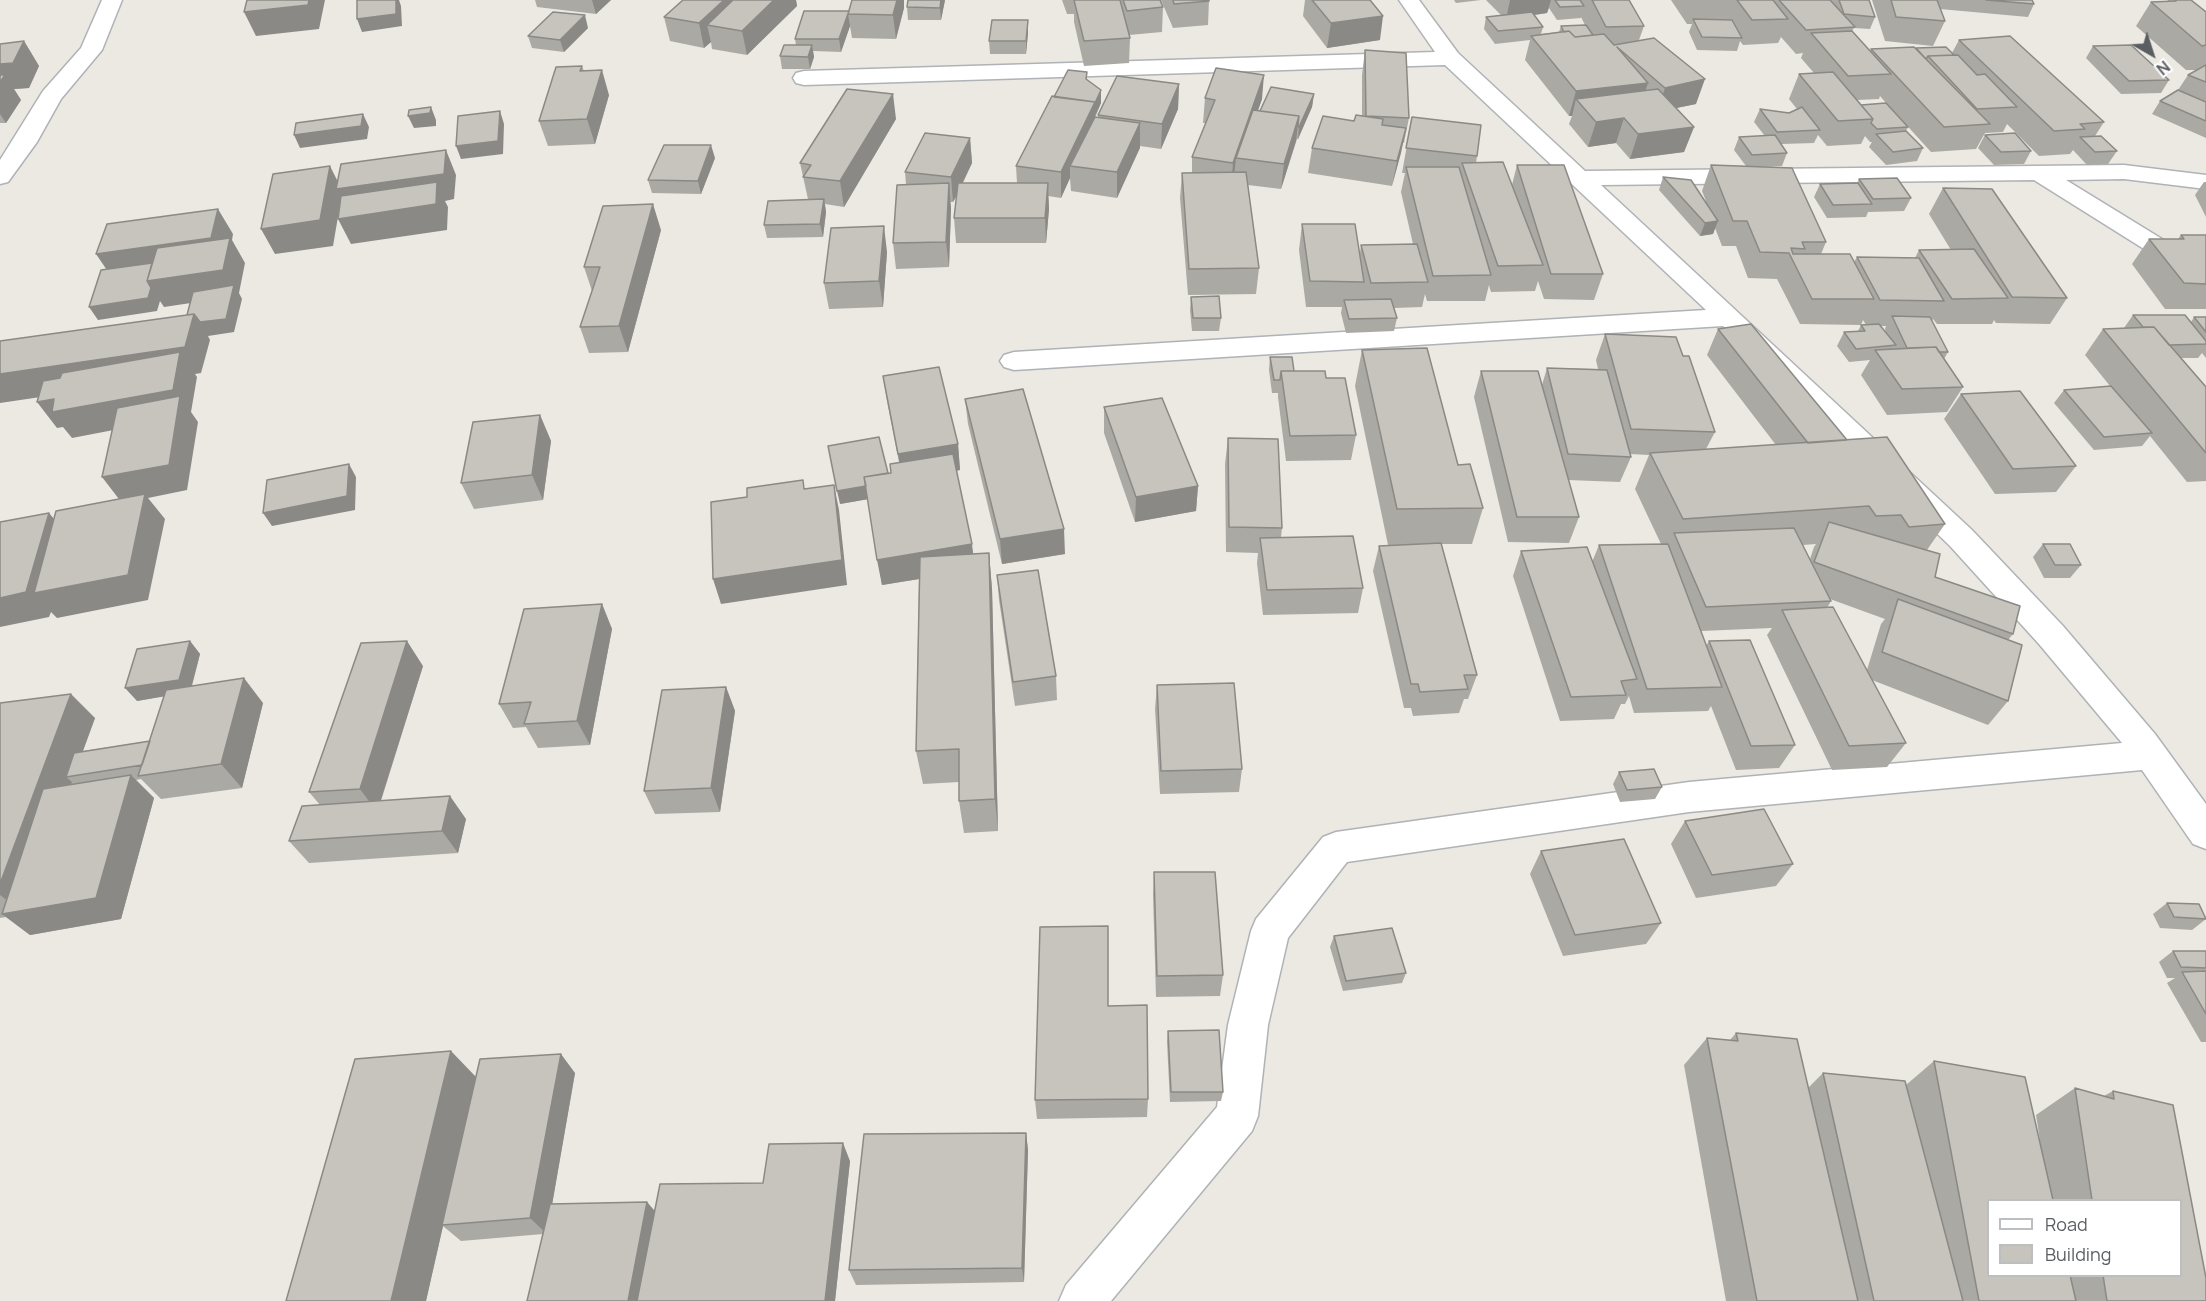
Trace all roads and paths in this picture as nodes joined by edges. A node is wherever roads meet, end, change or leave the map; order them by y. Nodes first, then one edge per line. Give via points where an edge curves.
1 (112, 0) edge
2 (1409, 0) edge
3 (1450, 58) junction
4 (804, 78) dead end
5 (2039, 173) junction
6 (0, 177) edge
7 (1579, 178) junction
8 (2206, 182) edge
9 (2206, 255) edge
10 (1729, 317) junction
11 (1014, 361) dead end
12 (2151, 755) junction
13 (2206, 833) edge
14 (1082, 1301) edge

1 - 6 street via 91,50 51,96
2 - 3 street
3 - 4 street
3 - 7 street
5 - 7 street
5 - 8 street via 2124,172
5 - 9 street via 2169,254
7 - 10 street
10 - 11 street
10 - 12 street via 1961,538 2051,635
12 - 13 street
12 - 14 street via 1689,797 1336,849 1270,931 1248,1025 1237,1116

